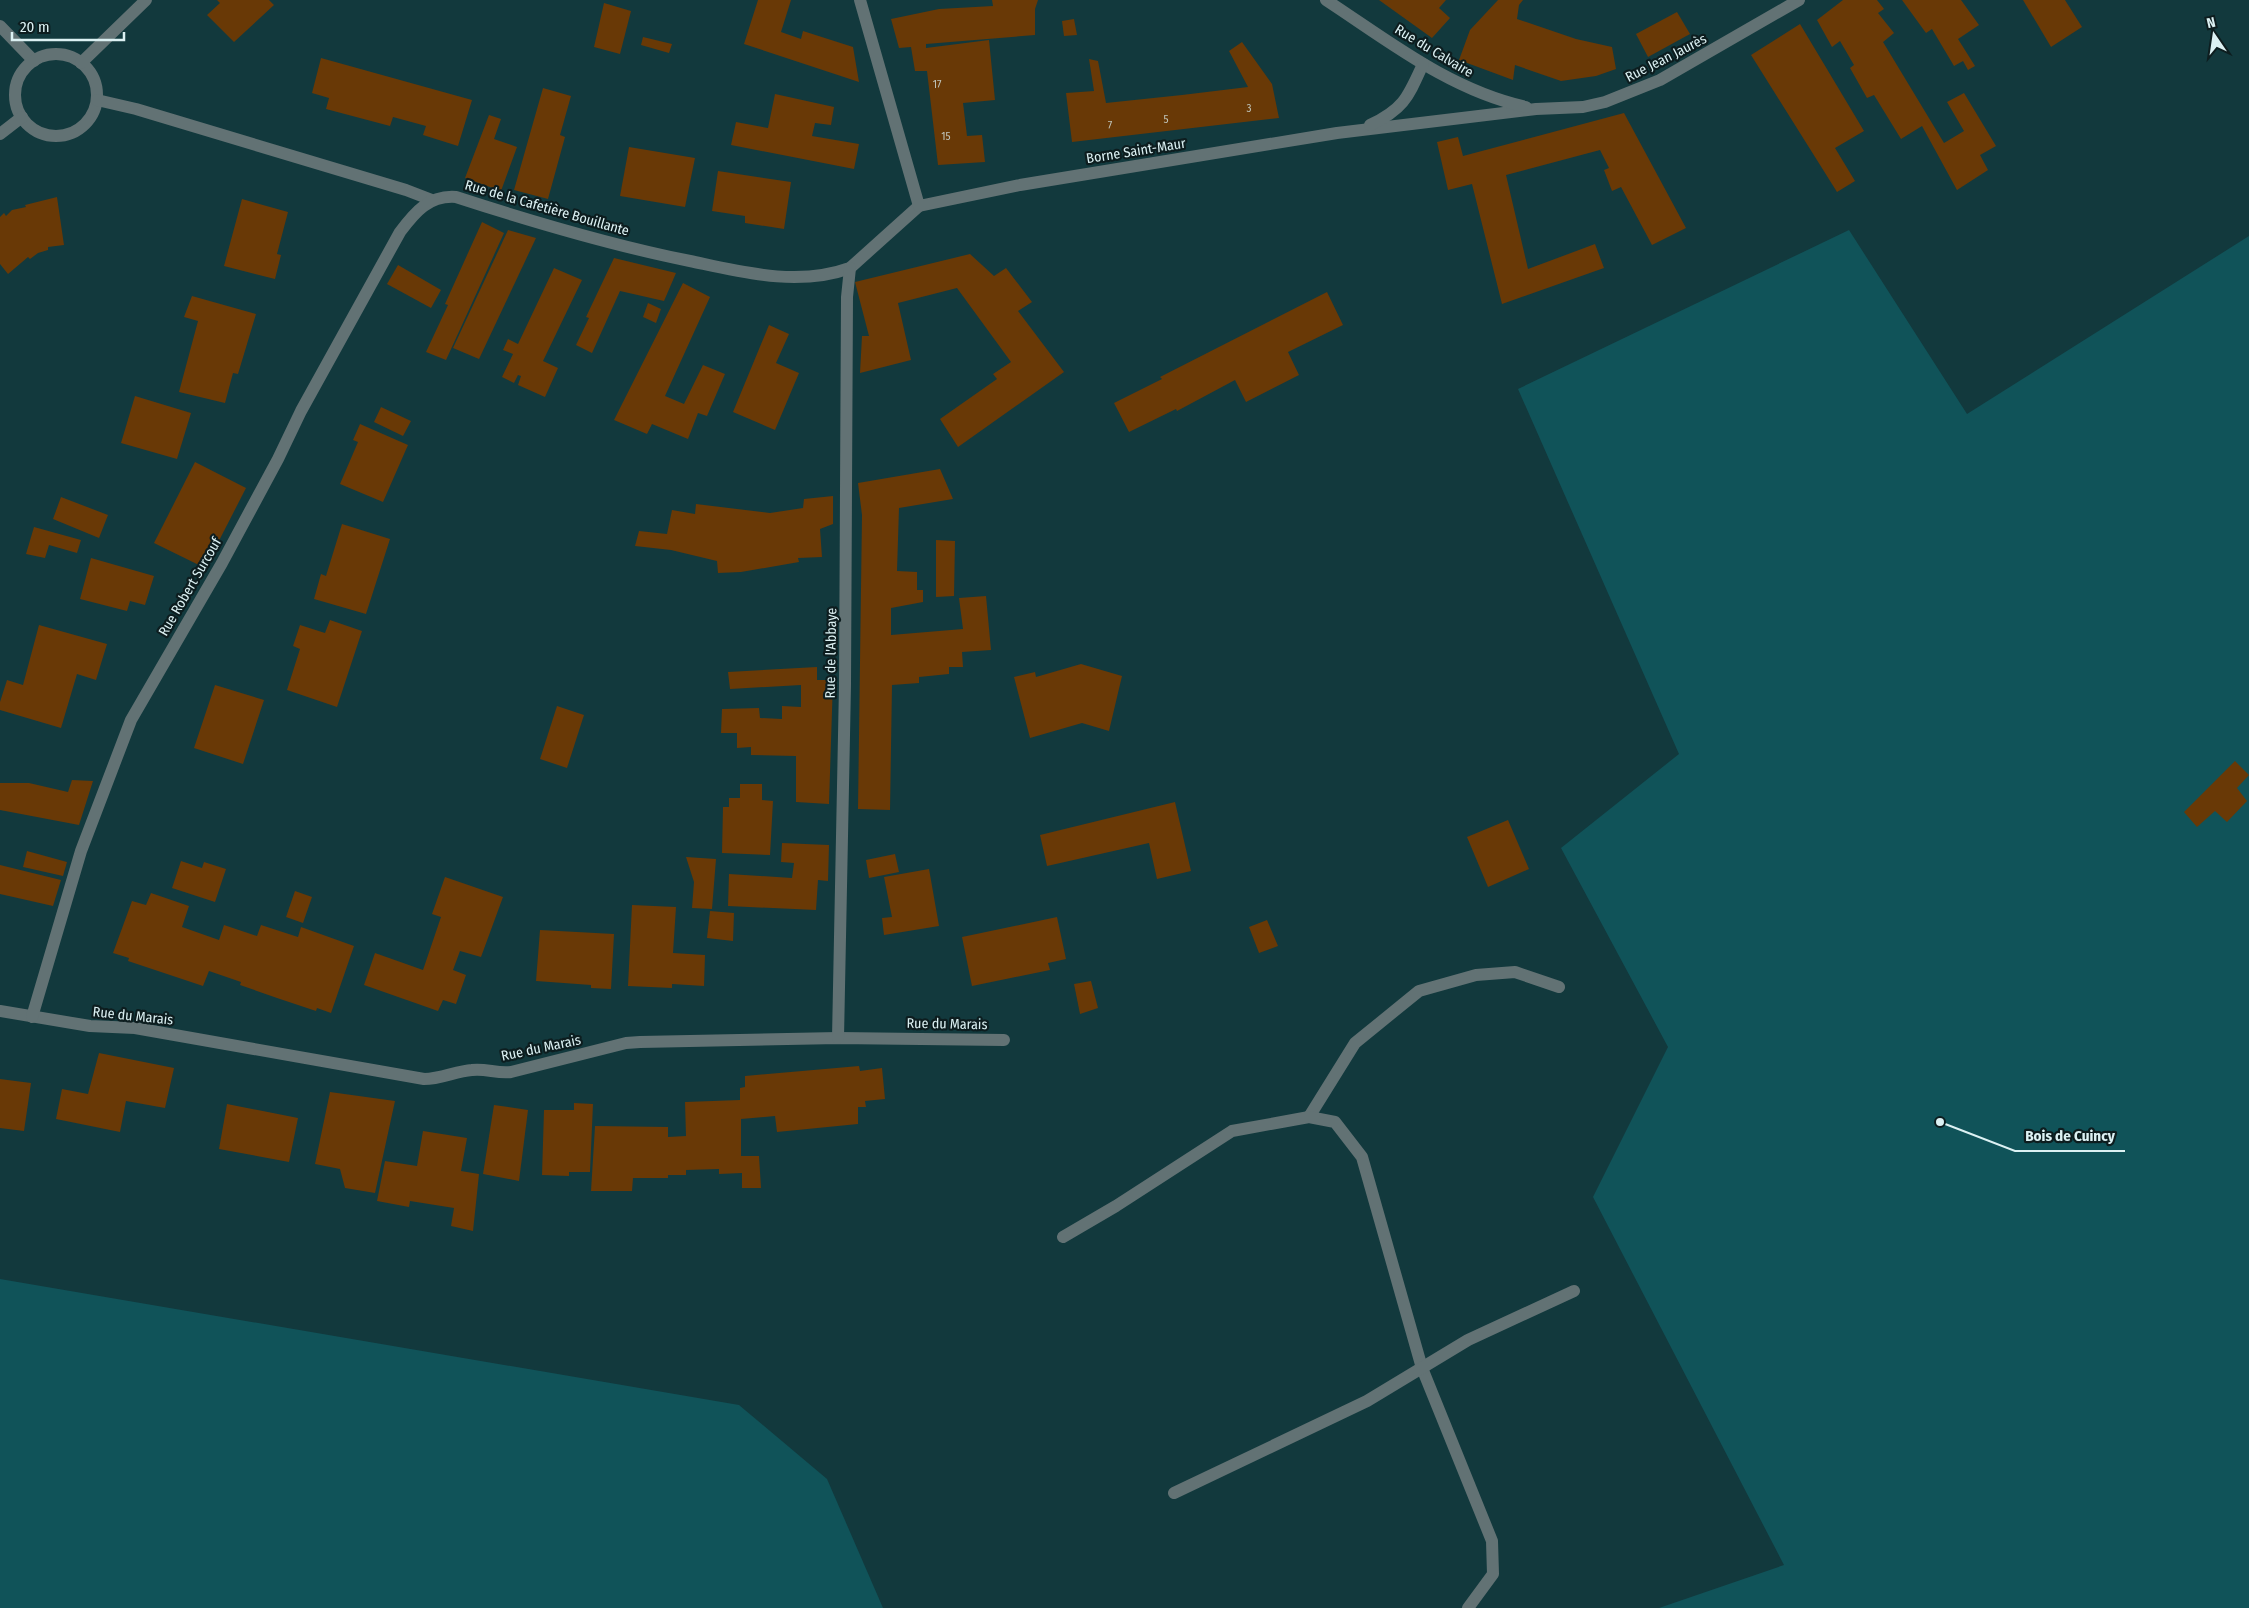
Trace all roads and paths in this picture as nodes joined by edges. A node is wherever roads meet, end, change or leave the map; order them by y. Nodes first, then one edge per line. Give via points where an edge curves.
1 (146, 0) edge
2 (860, 0) edge
3 (1326, 0) edge
4 (1799, 0) edge
5 (0, 26) edge
6 (34, 61) junction
7 (81, 63) junction
8 (1423, 64) junction
9 (97, 100) junction
10 (1536, 109) junction
11 (22, 117) junction
12 (1360, 130) junction
13 (0, 134) edge
14 (432, 200) junction
15 (919, 206) junction
16 (850, 268) junction
17 (1559, 987) dead end
18 (0, 1011) edge
19 (32, 1017) junction
20 (838, 1038) junction
21 (1004, 1040) dead end
22 (1308, 1118) junction
23 (1063, 1237) dead end
24 (1574, 1291) dead end
25 (1422, 1368) junction
26 (1174, 1493) dead end
27 (1468, 1608) edge

1 - 7 street
2 - 15 street
3 - 8 street, Rue du Calvaire
4 - 10 street, Rue Jean Jaurès via 1631,94 1583,107
5 - 6 street
6 - 7 street via 57,54
6 - 11 street via 18,82 16,97
7 - 9 street via 94,79
8 - 10 street, Rue du Calvaire via 1467,88
8 - 12 street, Borne Saint-Maur via 1400,106 1385,118
9 - 11 street via 89,119 68,134 42,133
9 - 14 street, Rue de la Cafetière Bouillante
10 - 12 street, Borne Saint-Maur
11 - 13 street
12 - 15 street, Borne Saint-Maur via 1020,185
14 - 16 street, Rue de la Cafetière Bouillante via 456,197 621,246 746,273 807,277
14 - 19 street, Rue Robert Surcouf via 416,212 400,232 222,563 131,720 81,851
15 - 16 street
16 - 20 street, Rue de l'Abbaye via 846,297 846,685
17 - 22 street via 1515,972 1476,974 1419,991 1355,1043
18 - 19 street, Rue du Marais
19 - 20 street, Rue du Marais via 90,1026 135,1028 424,1079 477,1069 512,1072 626,1043
20 - 21 street, Rue du Marais
22 - 23 street via 1232,1131
22 - 25 street via 1335,1122 1362,1156
24 - 25 street via 1468,1340
25 - 26 street via 1368,1401
25 - 27 street via 1492,1541 1493,1574

